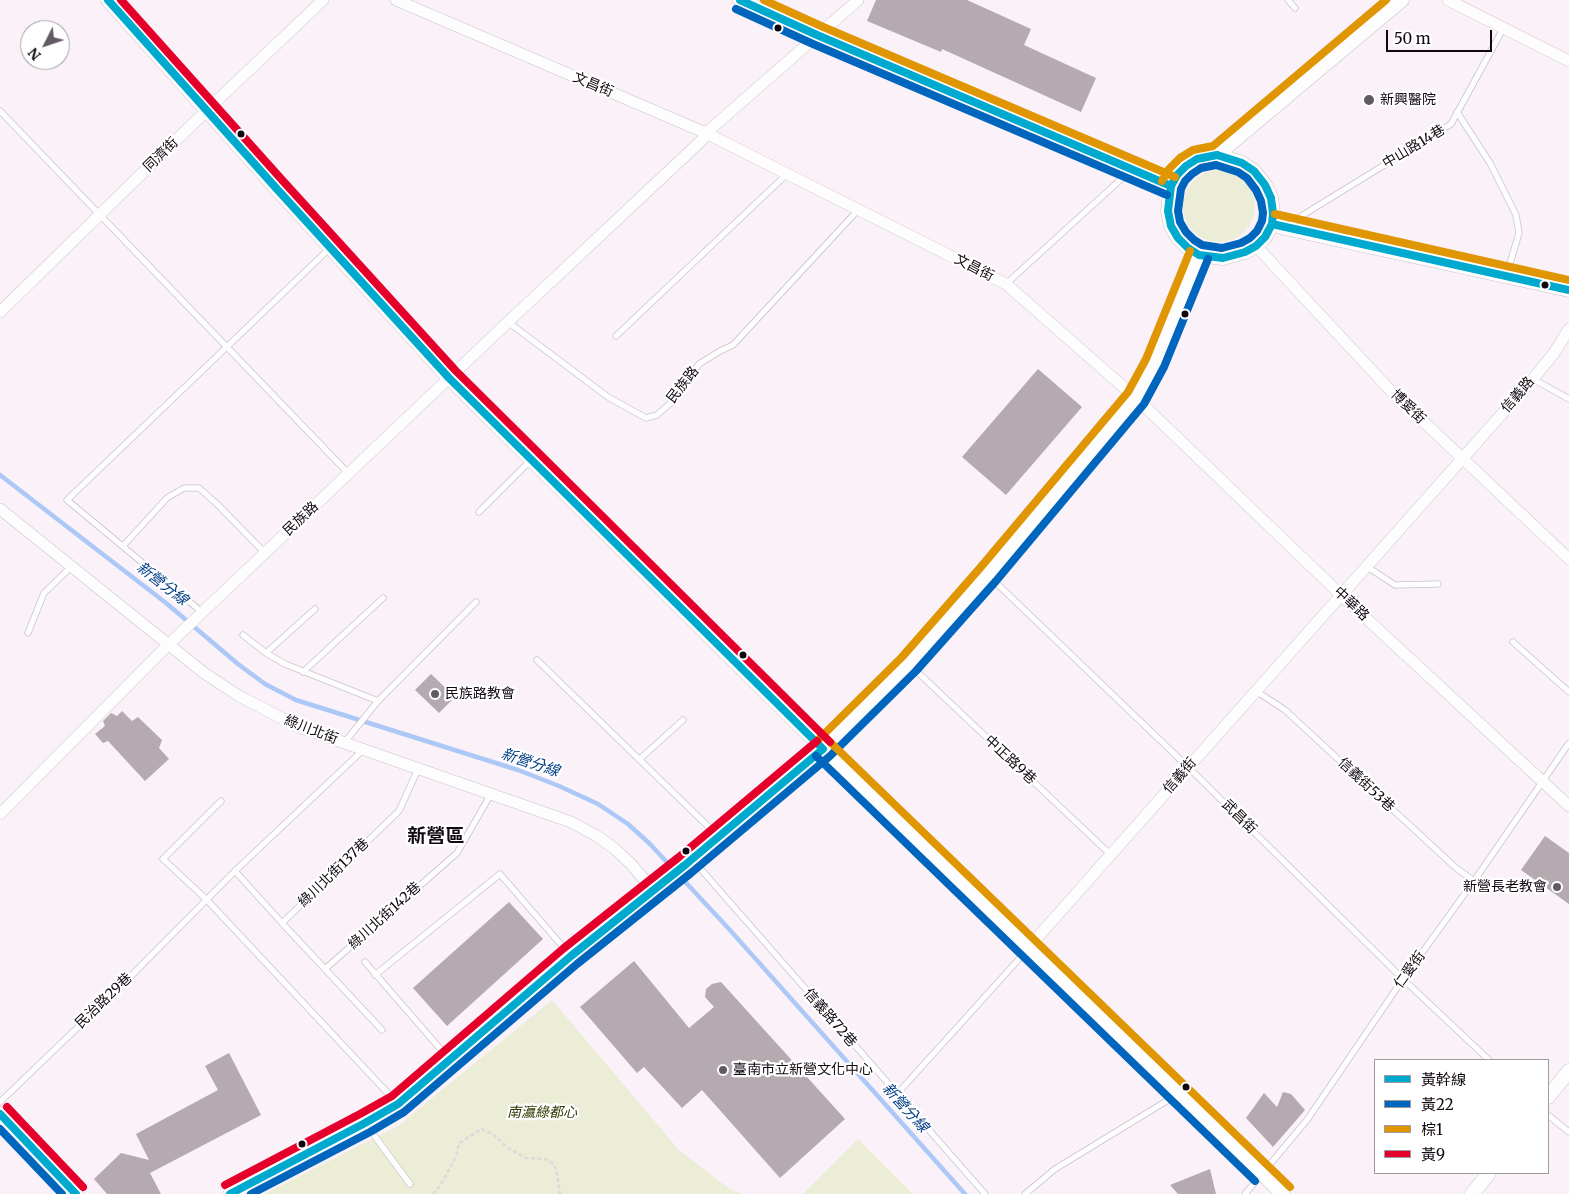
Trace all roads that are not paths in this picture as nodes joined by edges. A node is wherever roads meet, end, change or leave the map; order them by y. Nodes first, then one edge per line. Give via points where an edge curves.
1 (108, 0) edge
2 (324, 0) edge
3 (396, 0) edge
4 (740, 0) edge
5 (858, 0) edge
6 (1288, 0) edge
7 (1402, 0) edge
8 (1448, 0) edge
9 (1295, 8) dead end
10 (1503, 29) junction
11 (817, 35) junction
12 (1569, 62) edge
13 (0, 111) edge
14 (206, 111) junction
15 (1457, 112) junction
16 (706, 133) junction
17 (1217, 155) junction
18 (1132, 169) junction
19 (788, 174) junction
20 (1171, 186) junction
21 (858, 210) junction
22 (100, 215) junction
23 (1272, 224) junction
24 (1285, 228) junction
25 (1256, 246) junction
26 (330, 248) junction
27 (1199, 255) junction
28 (1506, 277) junction
29 (1006, 284) junction
30 (1569, 290) edge
31 (0, 312) edge
32 (508, 322) junction
33 (1569, 329) edge
34 (616, 336) dead end
35 (227, 346) junction
36 (449, 378) junction
37 (1533, 379) junction
38 (1136, 398) junction
39 (1569, 399) edge
40 (1462, 458) junction
41 (531, 460) junction
42 (349, 474) junction
43 (0, 509) edge
44 (479, 512) dead end
45 (123, 546) junction
46 (265, 553) junction
47 (1569, 559) edge
48 (72, 566) junction
49 (1366, 566) junction
50 (988, 575) junction
51 (1438, 584) dead end
52 (1341, 595) junction
53 (383, 598) dead end
54 (476, 602) dead end
55 (315, 609) dead end
56 (203, 613) junction
57 (28, 633) dead end
58 (243, 635) dead end
59 (1513, 642) dead end
60 (169, 644) junction
61 (266, 653) junction
62 (537, 660) dead end
63 (909, 664) junction
64 (303, 672) junction
65 (1256, 691) junction
66 (1569, 692) edge
67 (378, 700) junction
68 (682, 720) dead end
69 (344, 743) junction
70 (1569, 743) edge
71 (823, 749) junction
72 (363, 750) junction
73 (640, 759) junction
74 (1188, 768) junction
75 (418, 769) junction
76 (1542, 782) junction
77 (491, 794) junction
78 (222, 801) dead end
79 (1569, 806) edge
80 (0, 814) edge
81 (718, 836) junction
82 (1111, 855) junction
83 (688, 862) junction
84 (235, 871) junction
85 (1474, 881) junction
86 (657, 887) junction
87 (206, 899) junction
88 (282, 923) junction
89 (1028, 948) junction
90 (571, 956) junction
91 (365, 962) dead end
92 (325, 970) junction
93 (376, 975) junction
94 (1403, 979) junction
95 (382, 1030) dead end
96 (1488, 1059) edge
97 (450, 1060) junction
98 (1569, 1071) edge
99 (897, 1094) junction
100 (1178, 1094) junction
101 (1549, 1097) edge
102 (0, 1102) edge
103 (398, 1104) junction
104 (0, 1114) edge
105 (1549, 1116) edge
106 (365, 1123) junction
107 (1569, 1132) edge
108 (1262, 1174) junction
109 (1488, 1174) edge
110 (410, 1184) dead end
111 (76, 1194) edge
112 (230, 1194) edge
113 (985, 1194) edge
114 (1025, 1194) edge
115 (1245, 1194) edge
116 (1283, 1194) edge
117 (1472, 1194) edge

1 - 14 street
2 - 14 street, 同濟街
3 - 16 street, 文昌街
4 - 11 street
5 - 11 street, 民族路
6 - 9 lane
7 - 17 street
8 - 10 street
10 - 12 street
10 - 15 lane, 中山路14巷
11 - 16 street, 民族路
11 - 18 street
13 - 22 lane
14 - 22 street, 同濟街
14 - 26 street
15 - 24 lane, 中山路14巷 via 1451,124
15 - 28 lane via 1490,163 1516,215 1520,233
16 - 19 street, 文昌街
16 - 32 street, 民族路
17 - 20 street via 1186,166
17 - 23 street via 1242,163 1254,171 1271,198
18 - 20 street
18 - 29 lane
19 - 21 street, 文昌街
19 - 34 lane
20 - 27 street via 1168,211 1171,226 1178,238
21 - 29 street, 文昌街
21 - 32 lane, 民族路 via 733,345 699,364 674,400 657,415 646,418 608,396
22 - 31 street, 同濟街
22 - 35 lane
23 - 24 street
23 - 25 street
24 - 28 street
25 - 27 street via 1223,258
25 - 40 street, 博愛街 via 1390,390
26 - 35 lane
26 - 36 street
27 - 38 street via 1155,363
28 - 30 street
29 - 38 street, 文昌街
32 - 36 street, 民族路
33 - 37 street, 信義路
35 - 42 lane
35 - 45 lane via 67,500
36 - 41 street
36 - 42 street, 民族路
37 - 39 lane
37 - 40 street, 信義路
38 - 50 street
38 - 52 street, 中華路
40 - 47 street, 博愛街
40 - 49 street, 信義街
41 - 44 lane
41 - 71 street
42 - 46 street, 民族路
43 - 48 street, 綠川北街
45 - 46 lane via 167,498 184,488 199,488
45 - 56 lane
46 - 56 street, 民族路
48 - 57 lane via 44,593
48 - 60 street, 綠川北街
49 - 51 lane via 1395,585
49 - 52 street, 信義街
50 - 63 street
50 - 74 lane, 武昌街
52 - 65 street, 信義街
52 - 76 street, 中華路
53 - 64 lane
54 - 67 lane
55 - 61 lane
56 - 60 street, 民族路
58 - 61 lane
59 - 66 lane
60 - 69 street, 綠川北街 via 239,696 299,727
60 - 80 street
61 - 64 lane
62 - 73 lane
63 - 71 street
63 - 82 lane, 中正路9巷
64 - 67 lane
65 - 74 street, 信義街
65 - 85 lane, 信義街53巷 via 1285,710
67 - 69 lane
68 - 73 lane
69 - 72 street, 綠川北街
70 - 76 lane, 仁愛街
71 - 81 street
71 - 89 street
72 - 75 street, 綠川北街
72 - 84 lane, 民治路29巷
73 - 81 lane
74 - 82 street, 信義街
74 - 94 lane, 武昌街
75 - 77 street, 綠川北街
75 - 88 lane, 綠川北街137巷 via 399,811
76 - 79 street, 中華路
76 - 85 lane, 仁愛街
77 - 86 street, 綠川北街 via 571,822 597,836
77 - 92 lane, 綠川北街142巷 via 456,853
78 - 87 lane via 163,859
81 - 83 street
82 - 89 street, 信義街
83 - 86 street
83 - 99 lane, 信義路72巷
84 - 87 lane, 民治路29巷
84 - 88 lane
85 - 94 lane, 仁愛街
86 - 90 street
87 - 102 lane, 民治路29巷
87 - 103 lane
88 - 92 lane
89 - 99 lane, 信義街
89 - 100 street
90 - 93 lane via 500,874
90 - 97 street
91 - 93 lane
92 - 95 lane
93 - 97 lane
94 - 96 lane, 武昌街
94 - 108 lane, 仁愛街 via 1307,1120
97 - 103 street
98 - 101 street
99 - 113 lane, 信義路72巷
100 - 108 street
100 - 114 lane via 1055,1169
103 - 106 street
104 - 111 street
105 - 107 lane
106 - 110 lane
106 - 112 street
108 - 115 lane, 仁愛街
108 - 116 street
109 - 117 street

